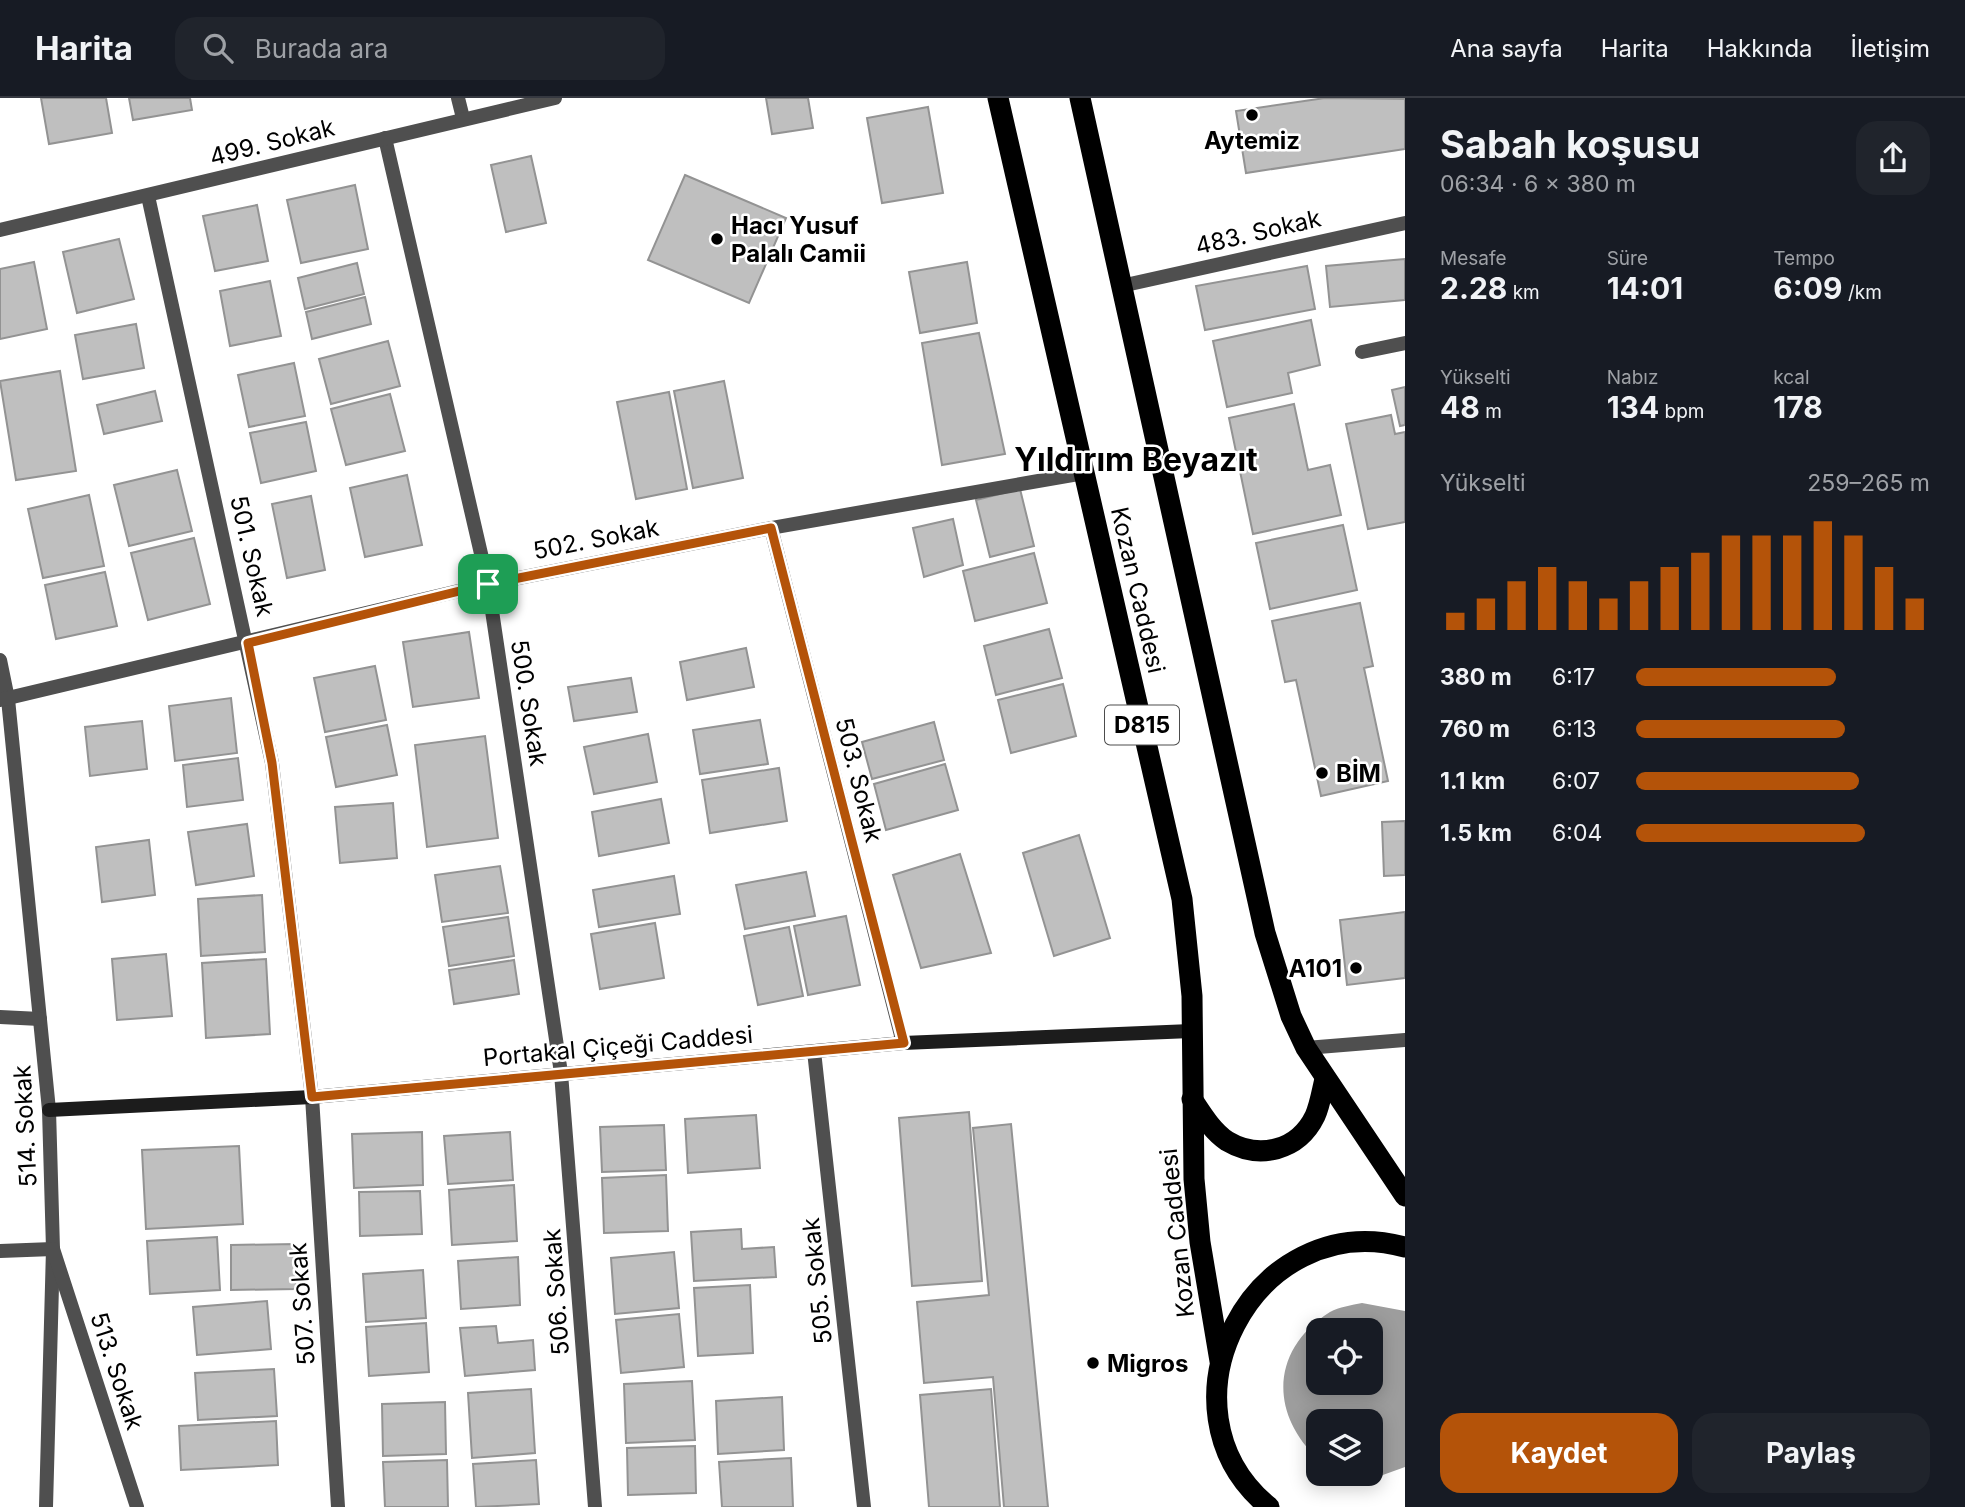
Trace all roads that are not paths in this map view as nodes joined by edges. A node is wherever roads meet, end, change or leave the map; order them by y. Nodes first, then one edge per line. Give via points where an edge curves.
1 (458, 98) edge
2 (555, 98) edge
3 (998, 98) edge
4 (1080, 98) edge
5 (463, 118) junction
6 (385, 138) junction
7 (148, 196) junction
8 (1405, 223) edge
9 (0, 230) edge
10 (1121, 286) junction
11 (1405, 343) edge
12 (1362, 352) dead end
13 (1084, 473) junction
14 (771, 528) junction
15 (488, 584) junction
16 (248, 643) junction
17 (0, 660) edge
18 (4, 699) edge
19 (0, 1017) edge
20 (40, 1019) junction
21 (1191, 1031) junction
22 (1405, 1040) edge
23 (904, 1043) junction
24 (1306, 1048) junction
25 (814, 1051) junction
26 (561, 1073) junction
27 (1325, 1079) junction
28 (312, 1097) junction
29 (1192, 1099) junction
30 (49, 1110) junction
31 (1405, 1196) edge
32 (1405, 1247) edge
33 (53, 1249) junction
34 (0, 1251) edge
35 (1220, 1361) junction
36 (1262, 1504) edge
37 (46, 1507) edge
38 (137, 1507) edge
39 (338, 1507) edge
40 (595, 1507) edge
41 (864, 1507) edge

1 - 5 street
2 - 5 street, 499. Sokak
3 - 13 highway, Kozan Caddesi / D815
4 - 10 highway, Kozan Caddesi / D815
5 - 6 street, 499. Sokak
6 - 7 street, 499. Sokak
6 - 15 street, 500. Sokak
7 - 9 street, 499. Sokak
7 - 16 street, 501. Sokak
8 - 10 street, 483. Sokak
10 - 24 highway, Kozan Caddesi / D815 via 1246,858 1291,1016
11 - 12 street
13 - 14 street, 502. Sokak
13 - 21 highway, Kozan Caddesi / D815 via 1182,899
14 - 15 street, 502. Sokak
14 - 23 street, 503. Sokak
15 - 16 street, 502. Sokak
15 - 26 street, 500. Sokak
16 - 18 street, 502. Sokak
16 - 28 street, 501. Sokak via 272,763
17 - 18 street, 514. Sokak
18 - 20 street, 514. Sokak
19 - 20 street
20 - 30 street, 514. Sokak
21 - 23 street, Portakal Çiçeği Caddesi
21 - 29 highway, Kozan Caddesi / D815
22 - 24 street
23 - 25 street, Portakal Çiçeği Caddesi
24 - 27 highway, Kozan Caddesi / D815
25 - 26 street, Portakal Çiçeği Caddesi
25 - 41 street, 505. Sokak
26 - 28 street, Portakal Çiçeği Caddesi
26 - 40 street, 506. Sokak
27 - 29 highway, Kozan Caddesi via 1314,1116 1299,1138 1280,1149 1253,1152 1226,1140
27 - 31 highway, Kozan Caddesi / D815
28 - 30 street, Portakal Çiçeği Caddesi
28 - 39 street, 507. Sokak
29 - 35 highway, Kozan Caddesi / D815 via 1200,1242
30 - 33 street, 514. Sokak
32 - 35 highway via 1359,1242 1324,1248 1280,1270 1257,1290 1228,1336
33 - 34 street
33 - 37 street, 514. Sokak
33 - 38 street, 513. Sokak
35 - 36 highway via 1217,1410 1230,1457

